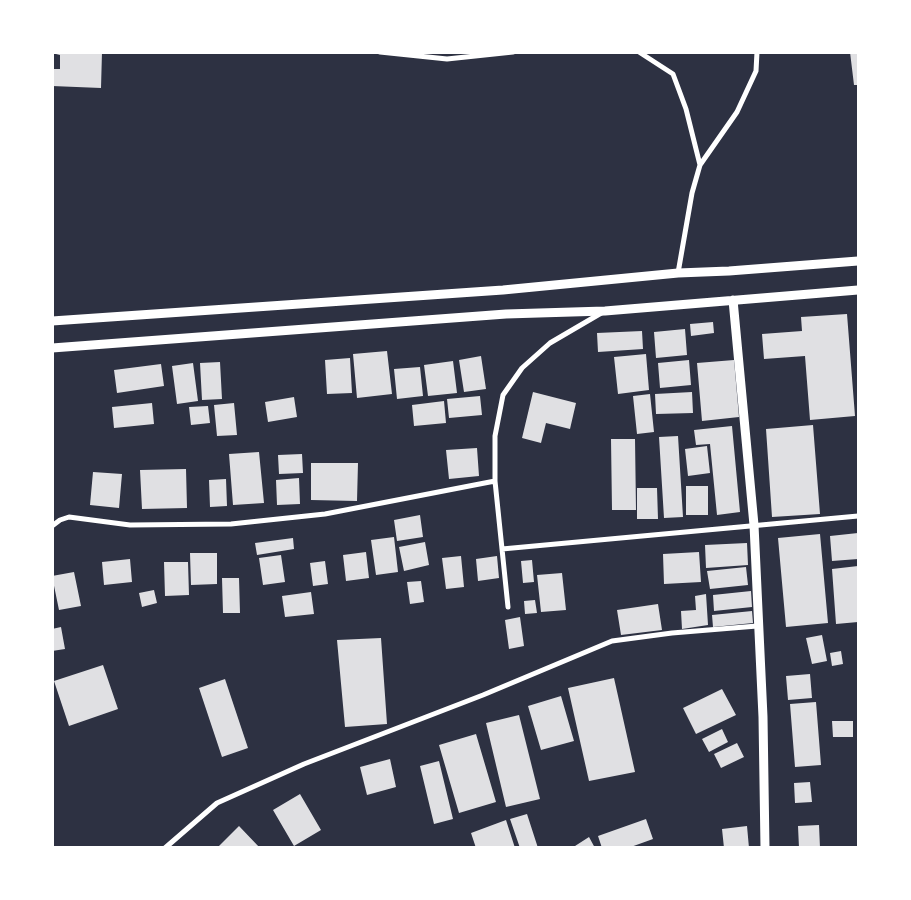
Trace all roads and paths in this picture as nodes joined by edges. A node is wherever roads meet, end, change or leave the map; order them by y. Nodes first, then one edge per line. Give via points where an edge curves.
1 (380, 52) edge
2 (513, 52) edge
3 (639, 52) edge
4 (757, 52) edge
5 (700, 165) junction
6 (858, 261) edge
7 (678, 273) junction
8 (858, 290) edge
9 (733, 300) junction
10 (605, 311) junction
11 (52, 321) edge
12 (52, 348) edge
13 (495, 482) junction
14 (858, 516) edge
15 (754, 525) junction
16 (52, 526) edge
17 (502, 548) junction
18 (508, 607) dead end
19 (758, 626) junction
20 (165, 848) edge
21 (764, 848) edge

1 - 2 street via 447,59
3 - 5 street via 673,74 686,109
4 - 5 street via 756,71 737,112
5 - 7 street
6 - 7 street
7 - 11 street via 503,290
8 - 9 street
9 - 10 street
9 - 15 street
10 - 12 street via 496,315
10 - 13 street via 550,343 522,368 503,396 495,436
13 - 16 street via 325,514 231,524 130,525 69,517
13 - 17 street
14 - 15 street
15 - 17 street
15 - 19 street
17 - 18 street
19 - 20 street via 612,641 304,764 217,803
19 - 21 street via 763,717

